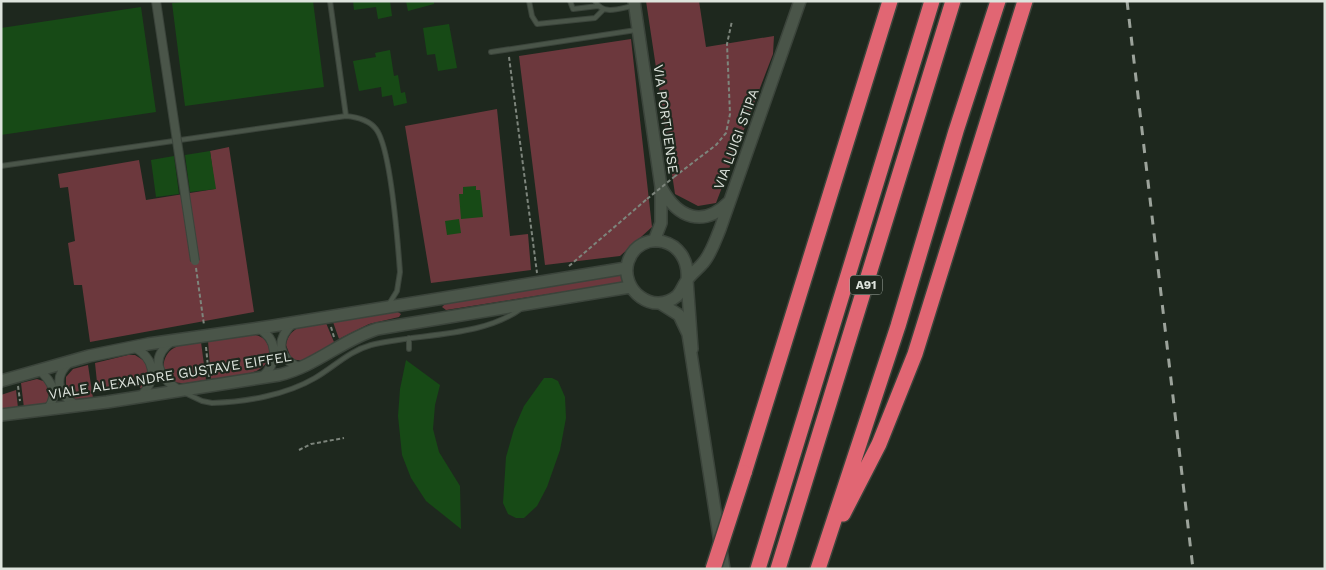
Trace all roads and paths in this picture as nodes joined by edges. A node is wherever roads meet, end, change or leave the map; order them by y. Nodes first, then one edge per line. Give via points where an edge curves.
1 (156, 1) edge
2 (330, 1) edge
3 (529, 1) edge
4 (570, 1) edge
5 (595, 1) edge
6 (796, 1) edge
7 (800, 1) edge
8 (890, 1) edge
9 (932, 1) edge
10 (953, 1) edge
11 (998, 1) edge
12 (1025, 1) edge
13 (634, 3) edge
14 (598, 6) junction
15 (603, 10) junction
16 (732, 21) dead end
17 (638, 30) junction
18 (790, 35) junction
19 (508, 49) junction
20 (491, 52) dead end
21 (346, 116) junction
22 (1, 166) edge
23 (661, 187) junction
24 (730, 200) junction
25 (654, 241) junction
26 (195, 261) joint
27 (567, 268) dead end
28 (626, 268) junction
29 (537, 273) dead end
30 (687, 280) junction
31 (630, 287) junction
32 (529, 303) junction
33 (660, 303) junction
34 (386, 306) junction
35 (329, 322) dead end
36 (293, 323) junction
37 (204, 328) dead end
38 (258, 328) junction
39 (409, 338) junction
40 (174, 339) junction
41 (336, 341) dead end
42 (206, 343) dead end
43 (134, 347) junction
44 (409, 349) dead end
45 (692, 350) junction
46 (71, 361) junction
47 (301, 368) junction
48 (38, 370) junction
49 (262, 377) junction
50 (209, 379) dead end
51 (1, 381) edge
52 (18, 386) dead end
53 (179, 390) junction
54 (141, 396) junction
55 (78, 406) junction
56 (21, 407) dead end
57 (44, 411) junction
58 (1, 415) edge
59 (344, 438) dead end
60 (298, 450) dead end
61 (823, 553) junction
62 (713, 569) edge
63 (724, 569) edge
64 (758, 569) edge
65 (778, 569) edge
66 (818, 569) edge

1 - 26 street, bridge
2 - 21 lane
3 - 15 lane via 537,24 595,18
4 - 14 lane via 573,9 577,10
5 - 14 lane
6 - 18 lane
7 - 18 main road, VIA LUIGI STIPA
8 - 62 highway, bridge
9 - 64 highway, A91
10 - 65 highway, A91
11 - 61 highway via 898,326
12 - 61 highway via 915,354 879,444
13 - 15 lane
13 - 17 main road, VIA PORTUENSE
14 - 15 lane
16 - 27 path, bridge via 726,44 730,114 726,133 716,145
17 - 19 lane
17 - 23 main road, VIA PORTUENSE
18 - 24 main road, VIA LUIGI STIPA
19 - 20 lane
19 - 29 path
21 - 22 lane
21 - 34 lane via 356,117 373,126 384,146 400,272 398,291
23 - 24 main road via 674,206 695,217 715,214
23 - 25 main road, VIA PORTUENSE via 661,223
24 - 30 main road, VIA LUIGI STIPA via 709,254
25 - 28 main road via 636,250
25 - 30 main road via 664,241 681,252 688,270
26 - 37 path
28 - 31 main road
28 - 34 main road, VIALE ALEXANDRE GUSTAVE EIFFEL
30 - 33 main road via 677,296
30 - 45 main road
31 - 32 main road, VIALE ALEXANDRE GUSTAVE EIFFEL
31 - 33 main road via 642,299
32 - 39 lane via 486,325
32 - 47 main road, VIALE ALEXANDRE GUSTAVE EIFFEL via 378,329 349,340
33 - 45 main road via 684,322
34 - 36 main road, VIALE ALEXANDRE GUSTAVE EIFFEL
35 - 41 path
36 - 38 main road, VIALE ALEXANDRE GUSTAVE EIFFEL
36 - 47 street via 284,334 280,348 288,362
38 - 40 main road, VIALE ALEXANDRE GUSTAVE EIFFEL
38 - 49 street via 269,336 274,350 271,367
39 - 44 lane
39 - 53 lane via 359,350 313,380 284,392 212,404
40 - 43 main road, VIALE ALEXANDRE GUSTAVE EIFFEL
40 - 53 street via 161,354 159,369 164,379
42 - 50 path
43 - 46 main road, VIALE ALEXANDRE GUSTAVE EIFFEL
43 - 54 street via 148,358 152,367 151,382
45 - 63 main road
46 - 48 main road, VIALE ALEXANDRE GUSTAVE EIFFEL
46 - 55 street via 61,373 59,386 64,396
47 - 49 main road, VIALE ALEXANDRE GUSTAVE EIFFEL
48 - 51 main road, VIALE ALEXANDRE GUSTAVE EIFFEL
48 - 57 street via 48,378 54,391 52,403
49 - 53 main road, VIALE ALEXANDRE GUSTAVE EIFFEL
52 - 56 path
53 - 54 main road, VIALE ALEXANDRE GUSTAVE EIFFEL
54 - 55 main road, VIALE ALEXANDRE GUSTAVE EIFFEL
55 - 57 main road, VIALE ALEXANDRE GUSTAVE EIFFEL
57 - 58 main road, VIALE ALEXANDRE GUSTAVE EIFFEL
59 - 60 path via 311,444
61 - 66 highway

